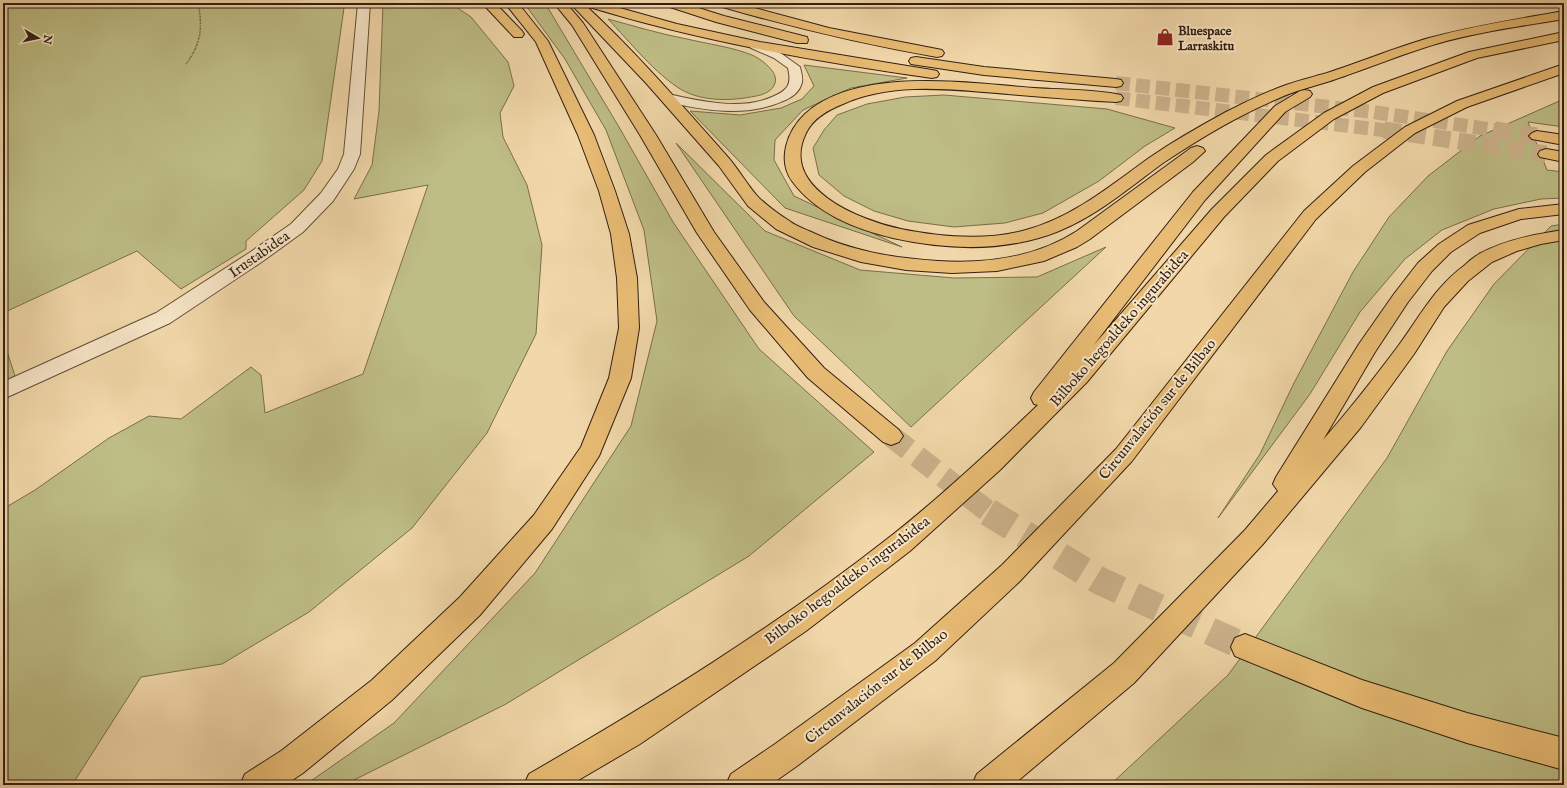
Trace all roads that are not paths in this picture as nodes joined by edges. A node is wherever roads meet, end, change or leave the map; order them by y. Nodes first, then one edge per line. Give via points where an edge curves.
1 (364, 3) edge
2 (488, 3) edge
3 (511, 3) edge
4 (560, 3) edge
5 (576, 3) edge
6 (590, 3) edge
7 (672, 3) edge
8 (723, 3) edge
9 (1564, 16) edge
10 (1564, 36) edge
11 (817, 43) dead end
12 (756, 46) junction
13 (832, 46) dead end
14 (1564, 68) edge
15 (1564, 73) edge
16 (1338, 74) junction
17 (1536, 78) junction
18 (562, 82) junction
19 (1116, 90) junction
20 (668, 98) junction
21 (1260, 101) junction
22 (1537, 136) tunnel mouth
23 (1564, 140) edge
24 (1546, 154) tunnel mouth
25 (1564, 157) edge
26 (1564, 209) edge
27 (1564, 235) edge
28 (3, 391) edge
29 (891, 436) tunnel mouth
30 (992, 464) junction
31 (1254, 537) junction
32 (1245, 647) tunnel mouth
33 (1564, 754) edge
34 (256, 785) edge
35 (540, 785) edge
36 (742, 785) edge
37 (988, 785) edge

1 - 28 street, Irustabidea via 352,154 346,169 327,197 297,228 256,258 163,318
2 - 18 highway
3 - 18 highway via 542,41
4 - 29 highway via 577,23 706,233 757,306 816,373
5 - 20 highway
6 - 12 highway
7 - 11 highway via 778,35
8 - 19 highway via 791,23 890,45 1076,74
9 - 16 highway via 1499,26 1442,39
10 - 30 highway, Bilboko hegoaldeko ingurabidea via 1474,55 1378,90 1329,116 1272,158 1218,213 1079,377
12 - 19 highway via 900,69
12 - 20 lane via 794,67 796,79 790,92 773,102 752,108 698,104
13 - 19 highway via 934,64
14 - 17 highway
15 - 17 highway
16 - 21 highway via 1293,87
16 - 30 highway via 1280,109 1199,196
17 - 36 highway, Circunvalación sur de Bilbao via 1462,104 1410,130 1359,169 1310,215 1124,455 1011,573 925,652
18 - 34 highway via 607,191 620,234 627,278 629,328 620,378 591,450 543,522 470,606 382,690 292,762
19 - 21 highway via 908,85 868,91 838,99 817,112 800,128 792,157 795,175 812,194 832,208 865,224 900,234 990,242 1031,234 1064,222 1094,206 1193,137
20 - 21 highway via 729,168 754,202 780,223 816,243 854,255 927,267 970,268 1006,265 1043,255 1071,243 1200,149
22 - 23 highway
24 - 25 highway
26 - 31 highway via 1519,214 1474,229 1445,248 1425,267 1366,348
27 - 31 highway via 1511,247 1485,258 1461,277 1437,303 1407,349 1353,421
30 - 35 highway, Bilboko hegoaldeko ingurabidea via 901,543 796,622 629,733
31 - 37 highway via 1124,673
32 - 33 highway via 1362,694 1467,728

